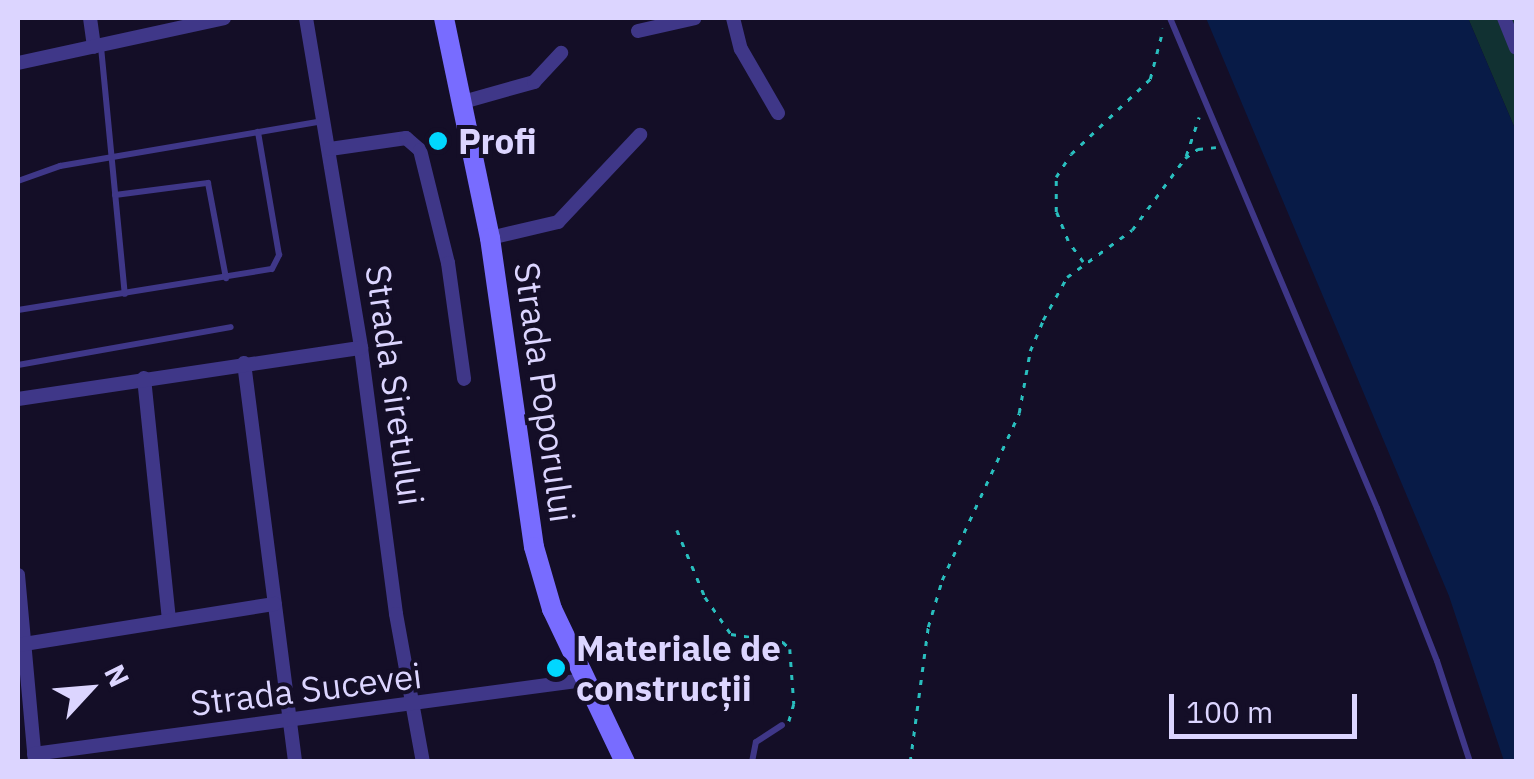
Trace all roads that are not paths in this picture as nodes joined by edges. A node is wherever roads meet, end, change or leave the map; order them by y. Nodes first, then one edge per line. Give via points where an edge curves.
1 (90, 18) edge
2 (224, 18) edge
3 (306, 18) edge
4 (444, 18) edge
5 (695, 18) edge
6 (733, 18) edge
7 (1167, 18) edge
8 (1504, 18) edge
9 (638, 32) dead end
10 (97, 46) junction
11 (1516, 48) edge
12 (561, 53) dead end
13 (18, 63) edge
14 (463, 102) junction
15 (778, 113) dead end
16 (325, 121) junction
17 (258, 132) junction
18 (640, 134) dead end
19 (330, 149) junction
20 (111, 157) junction
21 (18, 181) edge
22 (114, 195) junction
23 (490, 238) junction
24 (226, 278) junction
25 (125, 294) junction
26 (18, 310) edge
27 (230, 328) dead end
28 (361, 348) junction
29 (244, 363) junction
30 (18, 365) edge
31 (144, 378) junction
32 (464, 379) dead end
33 (18, 399) edge
34 (18, 575) edge
35 (274, 604) junction
36 (169, 620) junction
37 (21, 644) edge
38 (584, 680) junction
39 (414, 706) junction
40 (290, 722) junction
41 (782, 725) road end
42 (34, 758) edge
43 (295, 762) edge
44 (423, 762) edge
45 (626, 762) edge
46 (752, 762) edge
47 (1470, 762) edge

1 - 10 street
2 - 10 street
3 - 16 street, Strada Siretului
4 - 14 street, Strada Poporului
5 - 9 street
6 - 15 street via 741,49
7 - 47 lane via 1376,508
8 - 11 street
10 - 13 street
10 - 20 lane
12 - 14 street via 534,82
14 - 23 street, Strada Poporului
16 - 17 lane
16 - 19 street, Strada Siretului
17 - 20 lane
17 - 24 lane via 278,264
18 - 23 street via 558,222
19 - 28 street, Strada Siretului
19 - 32 street via 406,138 420,150 448,264
20 - 21 lane
20 - 22 lane
22 - 24 lane via 208,183
22 - 25 lane
23 - 38 street, Strada Poporului via 534,547
24 - 25 lane
25 - 26 lane
27 - 30 lane
28 - 29 street
28 - 39 street, Strada Siretului
29 - 31 street
29 - 35 street
31 - 33 street
31 - 36 street
34 - 37 street
35 - 36 street
35 - 40 street
36 - 37 street
37 - 42 street
38 - 39 street, Strada Sucevei
38 - 45 street, Strada Poporului
39 - 40 street, Strada Sucevei
39 - 44 street, Strada Siretului
40 - 42 street, Strada Sucevei
40 - 43 street
41 - 46 lane via 756,742

